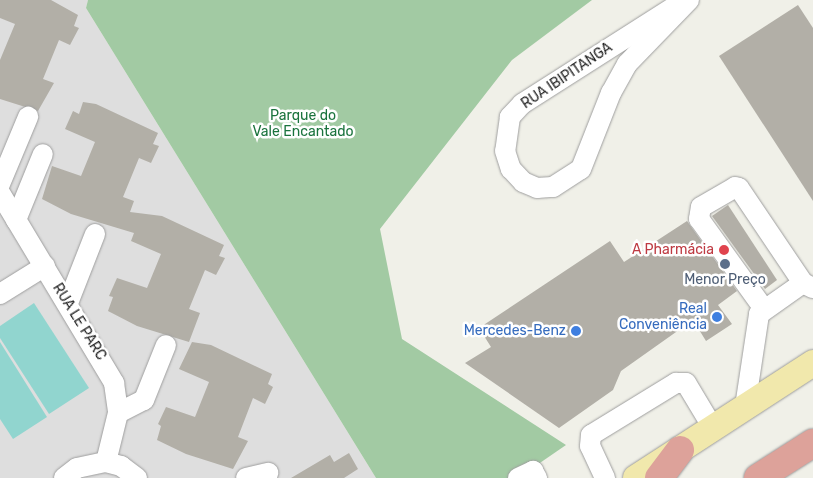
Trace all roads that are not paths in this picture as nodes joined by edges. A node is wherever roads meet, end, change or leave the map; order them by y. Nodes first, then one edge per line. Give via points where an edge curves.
1 (685, 0) edge
2 (689, 0) edge
3 (28, 117) dead end
4 (44, 154) dead end
5 (0, 184) edge
6 (0, 192) edge
7 (16, 220) junction
8 (96, 234) dead end
9 (45, 266) junction
10 (808, 286) edge
11 (0, 294) edge
12 (68, 303) junction
13 (764, 309) junction
14 (166, 345) dead end
15 (813, 363) edge
16 (745, 407) junction
17 (118, 413) junction
18 (713, 428) junction
19 (813, 442) edge
20 (680, 450) junction
21 (106, 462) junction
22 (268, 473) dead end
23 (64, 478) edge
24 (136, 478) edge
25 (246, 478) edge
26 (518, 478) edge
27 (537, 478) edge
28 (605, 478) edge
29 (636, 478) edge
30 (659, 478) edge
31 (758, 478) edge

1 - 2 street, RUA IBIPITANGA via 522,104 510,117 505,151 511,169 523,182 537,188 553,187 581,169 610,93 627,64
3 - 5 street
4 - 7 street
6 - 7 street, RUA LE PARC
7 - 9 street, RUA LE PARC
8 - 12 street
9 - 11 street
9 - 12 street, RUA LE PARC
10 - 13 street
10 - 13 street via 739,188 735,187 701,208 699,219
12 - 17 street, RUA LE PARC via 108,368 118,397
13 - 16 street via 756,320
14 - 17 street via 144,400
15 - 16 main road
16 - 18 main road
17 - 21 street, RUA LE PARC
18 - 20 main road
18 - 28 street via 686,384 676,383 592,435 590,446
19 - 31 highway
20 - 29 main road
20 - 30 highway
21 - 23 street via 77,468
21 - 24 street via 121,466
22 - 25 street
26 - 27 street via 533,472

